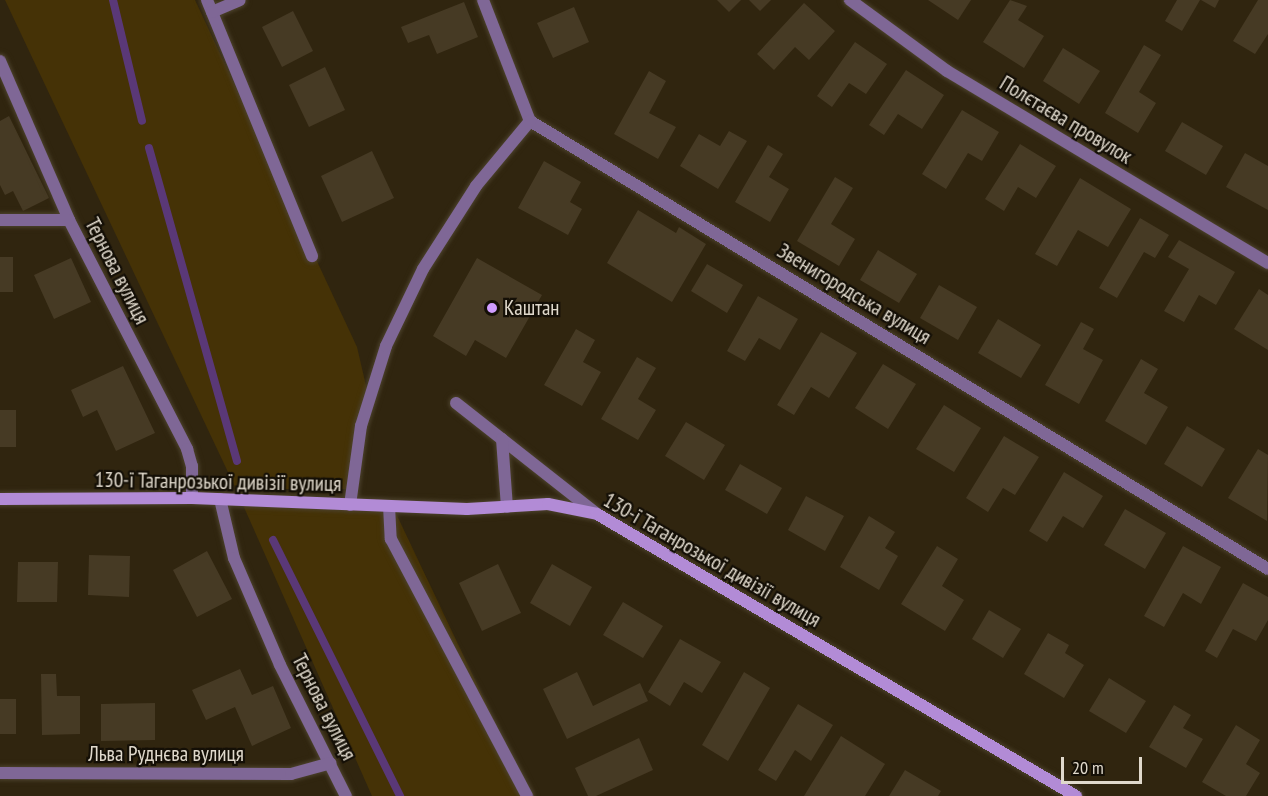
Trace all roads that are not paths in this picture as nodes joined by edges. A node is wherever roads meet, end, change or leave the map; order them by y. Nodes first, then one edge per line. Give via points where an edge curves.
1 (207, 0) edge
2 (240, 0) edge
3 (483, 0) edge
4 (850, 0) edge
5 (213, 12) junction
6 (0, 61) edge
7 (530, 121) junction
8 (0, 220) edge
9 (69, 220) junction
10 (312, 256) dead end
11 (1268, 263) edge
12 (456, 403) dead end
13 (502, 439) junction
14 (192, 498) junction
15 (0, 499) edge
16 (220, 499) junction
17 (350, 505) junction
18 (388, 506) junction
19 (507, 507) junction
20 (597, 514) junction
21 (1268, 569) edge
22 (332, 764) junction
23 (0, 773) edge
24 (346, 796) edge
25 (527, 796) edge
26 (1076, 796) edge

1 - 5 street
2 - 5 street
3 - 7 street
4 - 11 street, Полєтаєва провулок via 947,71
5 - 10 street
6 - 9 street, Тернова вулиця
7 - 17 street via 476,186 423,269 386,346 361,426
7 - 21 street, Звенигородська вулиця
8 - 9 street
9 - 14 street, Тернова вулиця via 187,449 192,466
12 - 13 street
13 - 19 street
13 - 20 street
14 - 15 street, 130-ї Таганрозької дивізії вулиця
14 - 16 street, 130-ї Таганрозької дивізії вулиця
16 - 17 street, 130-ї Таганрозької дивізії вулиця
16 - 22 street, Тернова вулиця via 224,526 239,568 280,664
17 - 18 street, 130-ї Таганрозької дивізії вулиця
18 - 19 street, 130-ї Таганрозької дивізії вулиця
18 - 25 street via 391,538
19 - 20 street, 130-ї Таганрозької дивізії вулиця via 548,504
20 - 26 street, 130-ї Таганрозької дивізії вулиця
22 - 23 street, Льва Руднєва вулиця via 291,774
22 - 24 street, Тернова вулиця

